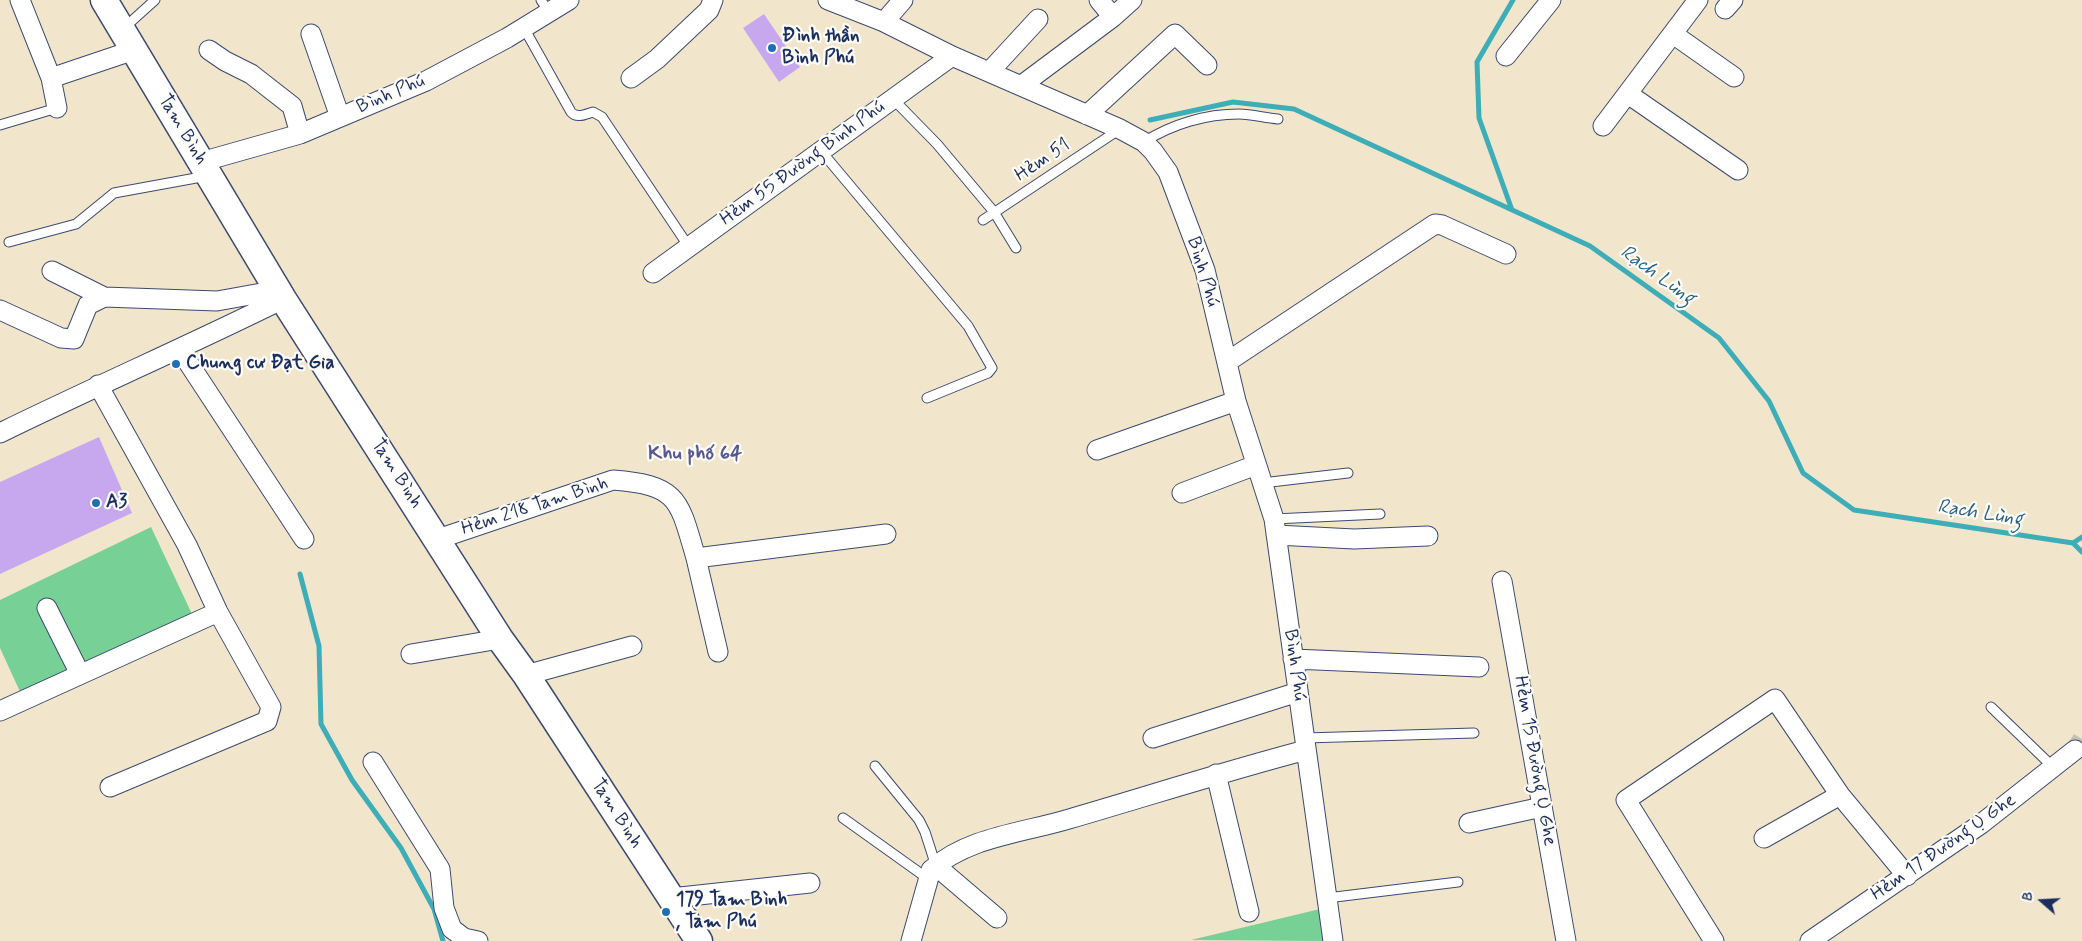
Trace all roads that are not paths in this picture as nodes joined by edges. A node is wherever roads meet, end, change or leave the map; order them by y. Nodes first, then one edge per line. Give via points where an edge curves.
1 (20, 0) edge
2 (104, 0) edge
3 (155, 0) edge
4 (569, 0) edge
5 (713, 0) edge
6 (904, 0) edge
7 (1099, 0) edge
8 (1132, 0) edge
9 (1551, 0) edge
10 (1698, 0) edge
11 (838, 2) edge
12 (545, 6) edge
13 (1113, 17) junction
14 (1038, 19) dead end
15 (884, 22) junction
16 (524, 28) junction
17 (311, 34) dead end
18 (1673, 34) junction
19 (128, 40) junction
20 (209, 50) dead end
21 (952, 56) junction
22 (1506, 56) dead end
23 (1207, 65) dead end
24 (990, 72) junction
25 (1734, 77) dead end
26 (51, 78) junction
27 (631, 78) dead end
28 (1022, 85) junction
29 (1628, 94) junction
30 (893, 99) junction
31 (57, 108) joint
32 (1087, 114) junction
33 (340, 117) junction
34 (1278, 119) dead end
35 (0, 125) edge
36 (1604, 126) dead end
37 (1120, 129) junction
38 (300, 134) junction
39 (1144, 142) junction
40 (821, 151) junction
41 (205, 169) junction
42 (1738, 170) dead end
43 (994, 212) junction
44 (983, 220) dead end
45 (9, 242) dead end
46 (689, 247) junction
47 (1016, 248) dead end
48 (1506, 254) dead end
49 (52, 271) dead end
50 (653, 273) dead end
51 (281, 294) junction
52 (104, 297) junction
53 (0, 310) edge
54 (180, 350) junction
55 (1227, 362) junction
56 (98, 385) junction
57 (927, 398) dead end
58 (1236, 401) junction
59 (0, 433) edge
60 (1097, 450) dead end
61 (1256, 464) junction
62 (1348, 473) dead end
63 (1262, 482) junction
64 (1182, 493) dead end
65 (1380, 514) dead end
66 (1275, 527) junction
67 (886, 534) dead end
68 (1428, 536) dead end
69 (304, 539) dead end
70 (438, 539) junction
71 (696, 558) junction
72 (1502, 581) dead end
73 (47, 608) dead end
74 (218, 612) junction
75 (500, 639) junction
76 (632, 646) dead end
77 (718, 652) dead end
78 (411, 654) dead end
79 (1293, 659) junction
80 (1479, 668) dead end
81 (80, 674) junction
82 (526, 676) junction
83 (1298, 692) junction
84 (1992, 707) dead end
85 (0, 711) edge
86 (1474, 733) dead end
87 (1152, 738) dead end
88 (1306, 744) junction
89 (2074, 750) tunnel mouth
90 (373, 762) dead end
91 (875, 766) dead end
92 (2054, 768) junction
93 (1216, 774) junction
94 (110, 787) dead end
95 (1840, 795) junction
96 (1542, 808) junction
97 (843, 818) dead end
98 (1469, 822) dead end
99 (1764, 838) dead end
100 (931, 872) junction
101 (1907, 876) junction
102 (1458, 882) dead end
103 (810, 883) dead end
104 (671, 898) junction
105 (1327, 898) junction
106 (1249, 912) dead end
107 (997, 918) dead end
108 (1819, 939) edge
109 (478, 941) edge
110 (699, 941) edge
111 (911, 941) edge
112 (1333, 941) edge
113 (1566, 941) edge
114 (1714, 941) edge

1 - 26 street
2 - 19 main road, Tam Bình
3 - 19 lane
4 - 12 street, Bình Phú
5 - 27 street via 709,10 658,58
6 - 15 street
7 - 13 street
8 - 13 street
9 - 22 street
10 - 18 street
11 - 15 street, Bình Phú
12 - 16 street, Bình Phú
13 - 28 street
14 - 24 street
15 - 21 street, Bình Phú
16 - 33 street, Bình Phú via 426,81
16 - 46 lane via 571,112 578,116 594,112 602,117
17 - 33 street
18 - 25 street
18 - 29 street
19 - 26 street
19 - 41 main road, Tam Bình
20 - 38 street via 251,74 292,106
21 - 24 street, Bình Phú
21 - 30 street, Hẻm 55 Đường Bình Phú
23 - 32 street via 1175,34
24 - 28 street, Bình Phú
26 - 31 street
28 - 32 street, Bình Phú
29 - 36 street
29 - 42 street
30 - 40 street, Hẻm 55 Đường Bình Phú
30 - 43 lane via 937,144
31 - 35 lane
32 - 37 street, Bình Phú
33 - 38 street, Bình Phú
34 - 39 lane via 1240,114 1203,118 1165,129
37 - 39 street, Bình Phú
37 - 43 lane, Hẻm 51
38 - 41 street, Bình Phú
39 - 55 street, Bình Phú via 1168,172 1205,270
40 - 46 street, Hẻm 55 Đường Bình Phú
40 - 57 lane via 968,326 992,368 988,373
41 - 45 lane via 114,193 76,224
41 - 51 main road, Tam Bình
43 - 44 lane, Hẻm 51
43 - 47 lane
46 - 50 street, Hẻm 55 Đường Bình Phú
48 - 55 street via 1435,224
49 - 52 street
51 - 52 street via 217,301
51 - 54 street
51 - 70 main road, Tam Bình
52 - 53 street via 88,305 74,339 60,338
54 - 56 street
54 - 69 street
55 - 58 street, Bình Phú
56 - 59 street
56 - 74 street via 187,545
58 - 60 street
58 - 61 street, Bình Phú
61 - 63 street, Bình Phú
61 - 64 street
62 - 63 lane
63 - 66 street, Bình Phú
65 - 66 lane
66 - 68 street via 1354,539
66 - 79 street, Bình Phú
67 - 71 street
70 - 71 street, Hẻm 218 Tam Bình via 613,480 632,481 670,494 682,511
70 - 75 main road, Tam Bình
71 - 77 street, Hẻm 218 Tam Bình
72 - 96 street, Hẻm 15 Đường Ụ Ghe
73 - 81 street
74 - 81 street
74 - 94 street via 271,707 267,721
75 - 78 street
75 - 82 main road, Tam Bình
76 - 82 street
79 - 80 street
79 - 83 street, Bình Phú
81 - 85 street
82 - 104 main road, Tam Bình
83 - 87 street
83 - 88 street, Bình Phú
84 - 92 lane
86 - 88 lane
88 - 93 street
88 - 105 street, Bình Phú
89 - 92 street, Hẻm 17 Đường Ụ Ghe
90 - 109 street via 440,869 444,908 452,929 464,938
91 - 100 lane via 919,820 925,832
92 - 101 street, Hẻm 17 Đường Ụ Ghe
93 - 100 street via 1068,820 969,846
93 - 106 street
95 - 99 street
95 - 101 street
95 - 114 street via 1775,700 1626,800
96 - 98 street
96 - 113 street, Hẻm 15 Đường Ụ Ghe
97 - 100 lane
100 - 107 street
100 - 111 street
101 - 108 street, Hẻm 17 Đường Ụ Ghe
102 - 105 lane
103 - 104 street
104 - 110 main road, Tam Bình
105 - 112 street, Bình Phú

